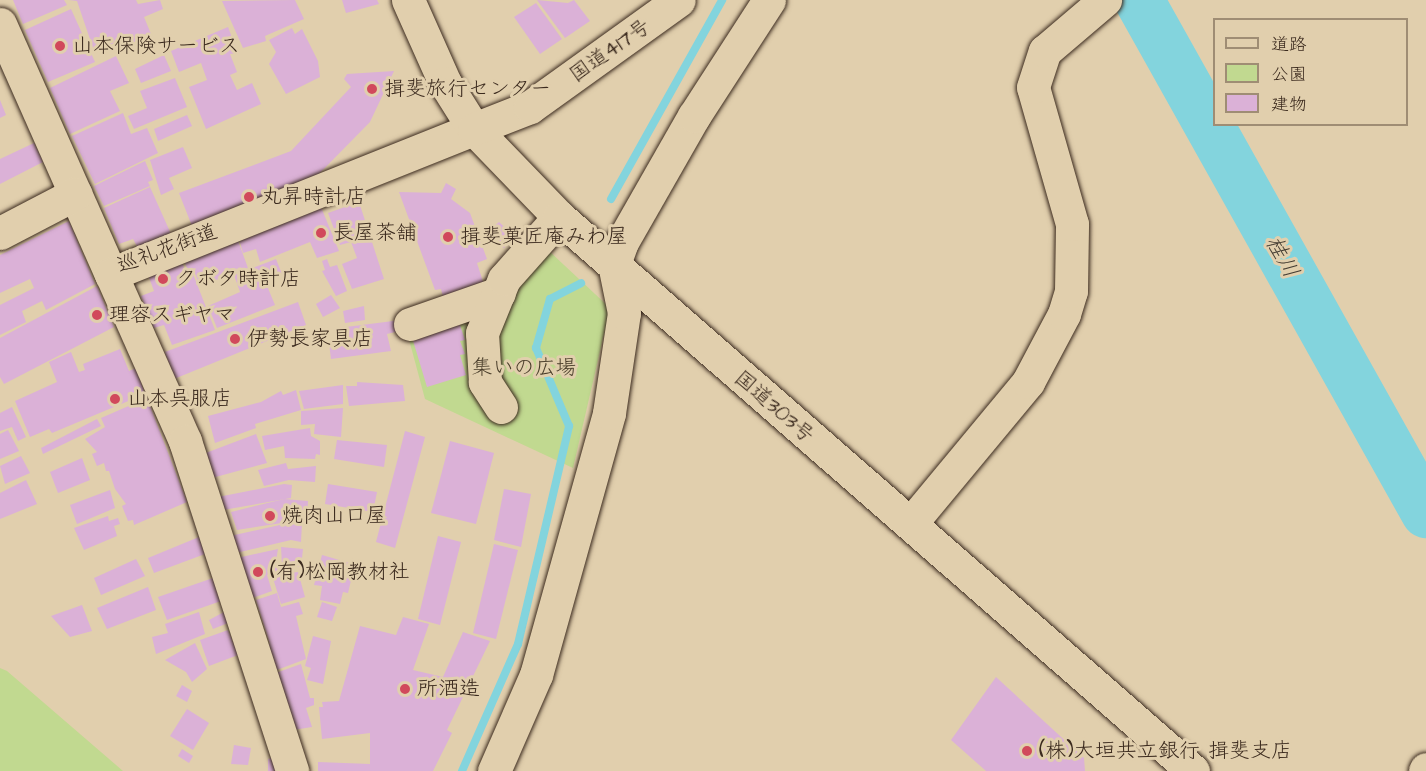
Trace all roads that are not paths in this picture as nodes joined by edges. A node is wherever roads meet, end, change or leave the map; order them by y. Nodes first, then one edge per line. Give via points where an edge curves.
1 (408, 0) edge
2 (769, 0) edge
3 (1105, 0) edge
4 (663, 6) edge
5 (0, 24) edge
6 (474, 129) junction
7 (75, 194) junction
8 (559, 217) junction
9 (0, 233) edge
10 (614, 264) junction
11 (111, 273) junction
12 (499, 293) junction
13 (410, 324) dead end
14 (501, 407) dead end
15 (911, 523) junction
16 (292, 771) edge
17 (494, 771) edge
18 (1193, 771) edge

1 - 6 main road, 国道303号 via 444,83
2 - 10 main road via 694,116 622,242
3 - 15 main road via 1045,51 1033,87 1072,224 1071,291 1064,314 1028,382
4 - 6 main road, 国道417号 via 530,107
5 - 7 main road, 巡礼花街道
6 - 8 main road, 国道303号
6 - 11 main road, 巡礼花街道
7 - 9 main road
7 - 11 main road, 巡礼花街道
8 - 10 main road, 国道303号
8 - 12 main road via 504,279
10 - 15 main road, 国道303号
10 - 17 main road via 624,313 609,413 536,675
11 - 16 main road via 185,441
12 - 13 main road
12 - 14 main road via 482,333 484,382
15 - 18 main road, 国道303号

